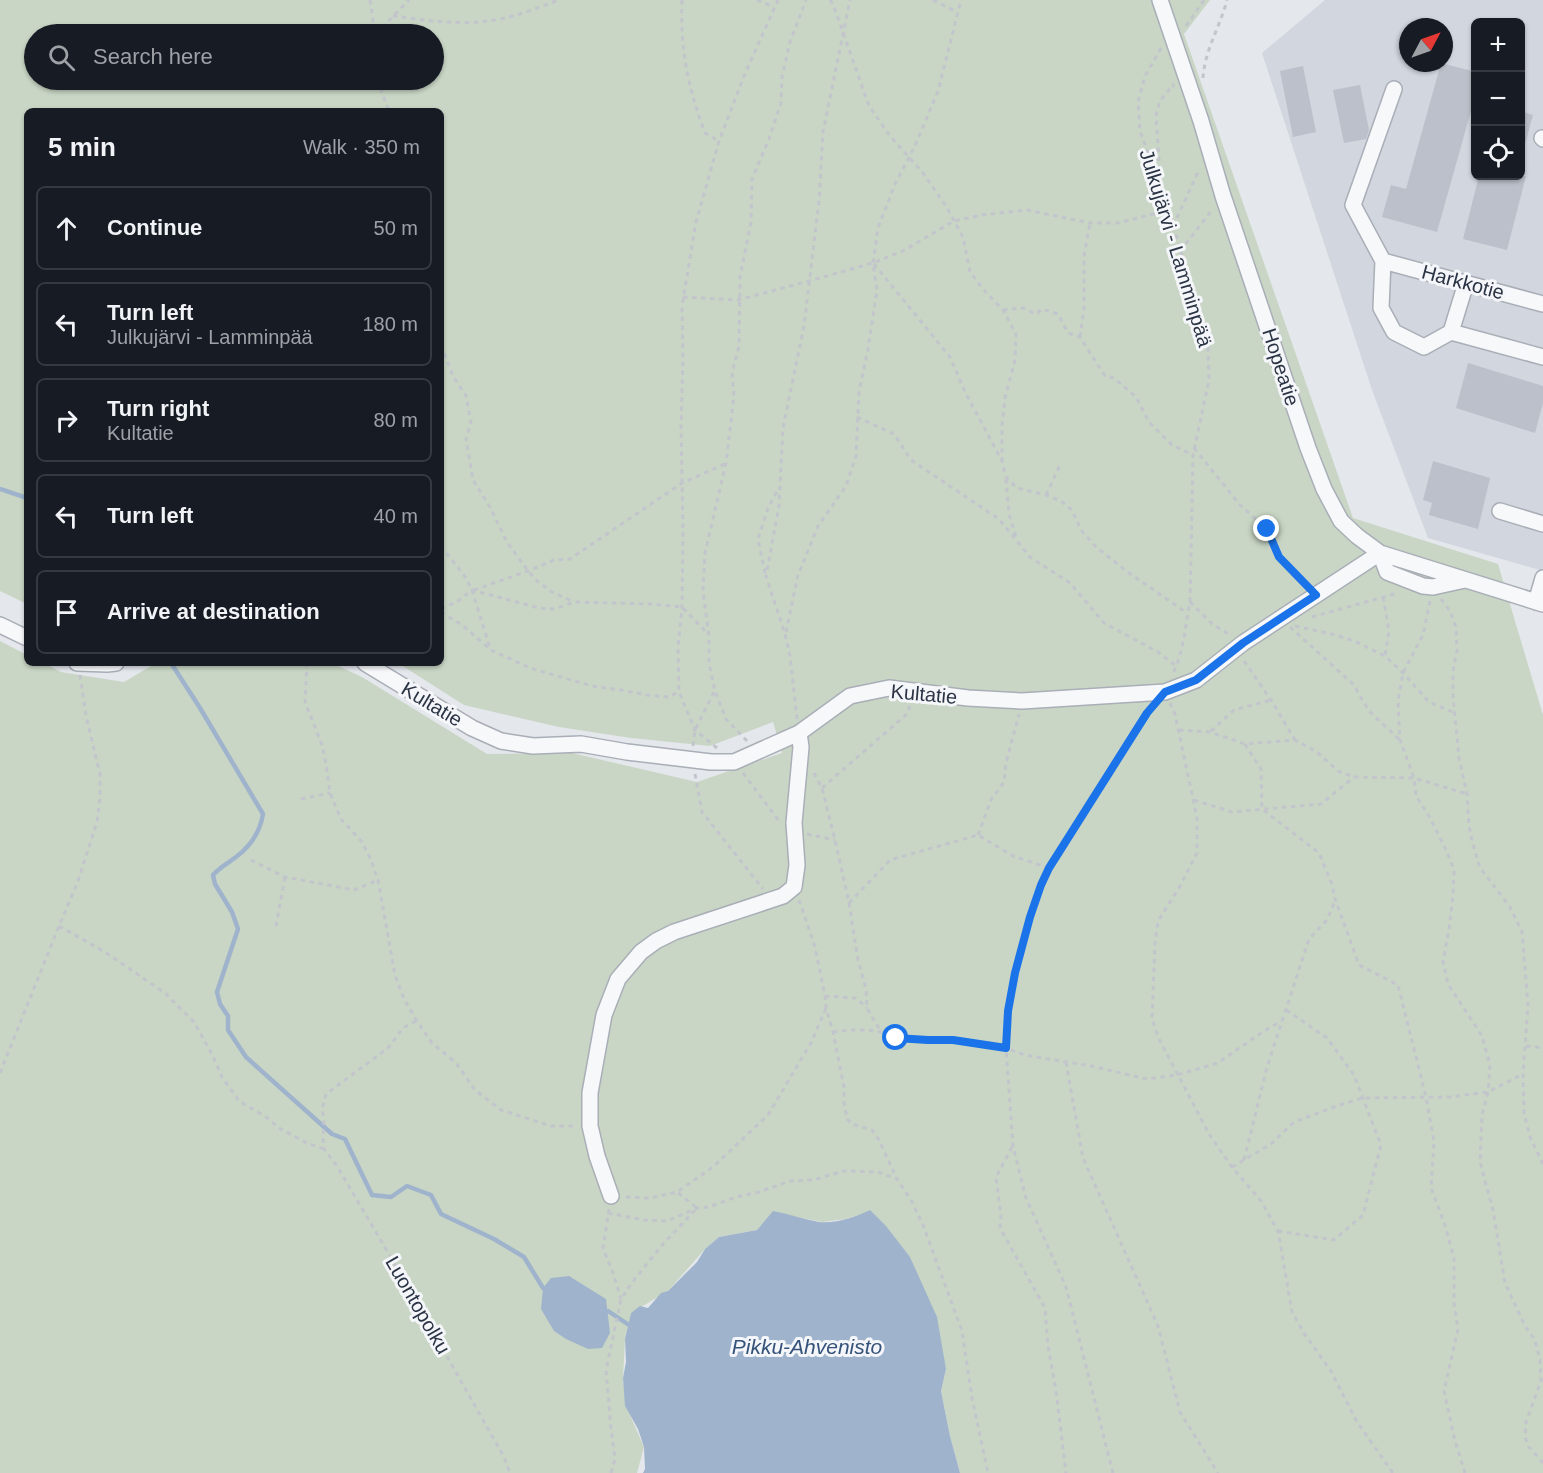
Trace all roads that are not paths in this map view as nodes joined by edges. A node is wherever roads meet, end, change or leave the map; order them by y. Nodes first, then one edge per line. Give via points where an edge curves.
1 (1160, 0) edge
2 (1394, 89) dead end
3 (1383, 261) junction
4 (1466, 283) junction
5 (1543, 303) edge
6 (1451, 332) junction
7 (1543, 357) edge
8 (1500, 510) dead end
9 (1543, 524) edge
10 (1380, 553) junction
11 (1543, 578) edge
12 (1465, 580) junction
13 (1540, 603) edge
14 (0, 625) edge
15 (24, 637) edge
16 (370, 666) edge
17 (800, 740) junction
18 (611, 1196) road end

1 - 10 street, Hopeatie via 1324,489 1341,521
2 - 3 street via 1353,205
3 - 4 street, Harkkotie
3 - 6 street via 1381,308 1394,332 1424,347
4 - 5 street, Harkkotie
4 - 6 street
6 - 7 street
8 - 9 street
10 - 12 street, Hopeatie
10 - 12 street via 1387,572 1428,587
10 - 17 street, Kultatie via 1196,680 1165,692 1022,700 889,688 850,696
11 - 13 street
12 - 13 street, Hopeatie
14 - 15 street
16 - 17 street, Kultatie via 472,728 501,741 533,747 581,744 627,753 734,762
17 - 18 street via 794,887 783,896 656,941 618,979 604,1015 590,1093 590,1126

